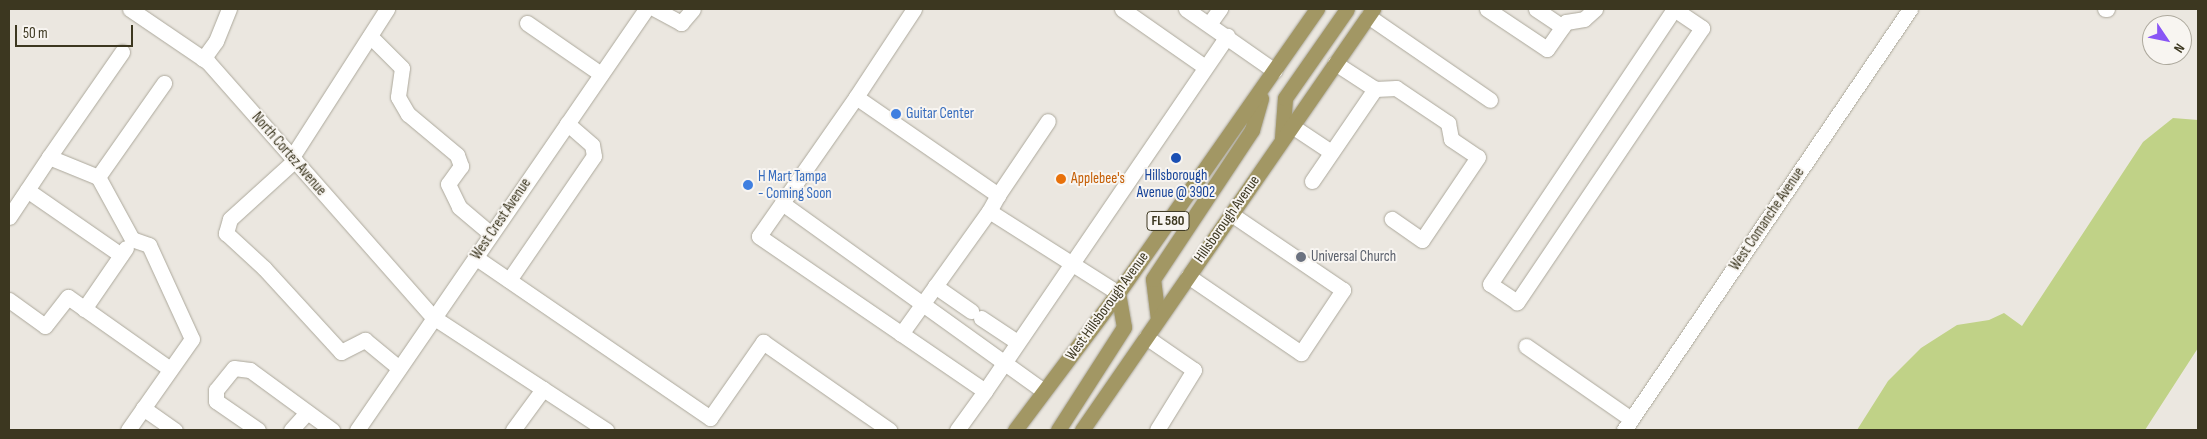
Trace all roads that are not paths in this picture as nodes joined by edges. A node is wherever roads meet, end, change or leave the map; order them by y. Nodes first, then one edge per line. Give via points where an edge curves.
1 (130, 9) edge
2 (229, 9) edge
3 (387, 9) edge
4 (646, 9) edge
5 (655, 9) edge
6 (693, 9) edge
7 (914, 9) edge
8 (1122, 9) edge
9 (1186, 9) edge
10 (1220, 9) edge
11 (1317, 9) edge
12 (1347, 9) edge
13 (1487, 9) edge
14 (1536, 9) edge
15 (1595, 9) edge
16 (1674, 9) edge
17 (1910, 9) edge
18 (1370, 12) edge
19 (527, 23) dead end
20 (1210, 24) junction
21 (1563, 27) junction
22 (370, 36) junction
23 (1227, 36) junction
24 (122, 52) dead end
25 (203, 59) junction
26 (1336, 63) junction
27 (1206, 67) junction
28 (1275, 71) junction
29 (601, 74) junction
30 (164, 83) dead end
31 (1264, 86) junction
32 (1374, 89) junction
33 (856, 97) junction
34 (1490, 100) dead end
35 (1048, 121) dead end
36 (567, 123) junction
37 (1292, 126) junction
38 (1282, 140) junction
39 (1331, 152) junction
40 (49, 157) junction
41 (294, 159) junction
42 (98, 177) junction
43 (1312, 181) dead end
44 (27, 190) junction
45 (998, 194) junction
46 (782, 203) junction
47 (989, 211) junction
48 (1231, 214) junction
49 (9, 218) edge
50 (1392, 219) dead end
51 (491, 234) junction
52 (132, 239) junction
53 (121, 255) junction
54 (475, 257) junction
55 (1070, 264) junction
56 (1188, 276) junction
57 (509, 280) junction
58 (934, 286) junction
59 (1118, 293) junction
60 (9, 300) edge
61 (922, 303) junction
62 (84, 309) junction
63 (433, 317) junction
64 (1158, 319) junction
65 (901, 334) junction
66 (1146, 337) junction
67 (1017, 342) junction
68 (1526, 346) dead end
69 (1004, 362) junction
70 (399, 368) junction
71 (170, 369) junction
72 (542, 389) junction
73 (985, 391) junction
74 (1044, 391) junction
75 (143, 408) junction
76 (307, 412) junction
77 (714, 424) edge
78 (1627, 425) edge
79 (128, 430) edge
80 (174, 430) edge
81 (258, 430) edge
82 (291, 430) edge
83 (332, 430) edge
84 (357, 430) edge
85 (513, 430) edge
86 (606, 430) edge
87 (889, 430) edge
88 (958, 430) edge
89 (1014, 430) edge
90 (1058, 430) edge
91 (1082, 430) edge
92 (1157, 430) edge

1 - 25 street, North Cortez Avenue
2 - 25 street via 216,42
3 - 22 street
4 - 29 street, West Crest Avenue
5 - 6 street via 681,24
7 - 33 street
8 - 27 street
9 - 20 street
10 - 20 street
11 - 28 main road, West Hillsborough Avenue / FL 580
12 - 38 main road via 1285,98
13 - 21 street via 1547,49
14 - 21 street
15 - 21 street via 1584,19 1566,22
16 - 16 street via 1490,284 1517,302 1702,28
17 - 78 street, West Comanche Avenue
18 - 26 main road, Hillsborough Avenue
18 - 34 street
19 - 29 street
20 - 23 street
22 - 41 street
22 - 51 street via 402,68 398,97 408,114 458,155 461,166 448,184 459,207
23 - 27 street
23 - 28 street
24 - 40 street
25 - 41 street, North Cortez Avenue
26 - 32 street
26 - 37 main road, Hillsborough Avenue
27 - 55 street
28 - 31 main road, West Hillsborough Avenue / FL 580
29 - 36 street, West Crest Avenue
30 - 42 street
31 - 59 main road, West Hillsborough Avenue / FL 580
31 - 64 main road via 1252,130 1153,280
32 - 39 street
32 - 50 street via 1396,88 1448,123 1451,140 1478,157 1422,240
33 - 45 street
33 - 46 street
35 - 45 street
36 - 51 street, West Crest Avenue
36 - 57 street via 592,145 594,156
37 - 38 main road, Hillsborough Avenue
37 - 39 street
38 - 48 main road, Hillsborough Avenue
39 - 43 street
40 - 42 street
40 - 44 street
41 - 63 street, North Cortez Avenue
41 - 70 street via 230,219 226,234 264,268 341,352 365,340
42 - 52 street
44 - 49 street
44 - 53 street
45 - 47 street
46 - 61 street
46 - 65 street via 760,236
47 - 55 street
47 - 58 street
48 - 56 main road, Hillsborough Avenue
48 - 56 street via 1343,290 1301,353
51 - 54 street, West Crest Avenue
52 - 53 street
52 - 71 street via 149,245 192,339
53 - 62 street
54 - 57 street
54 - 63 street, West Crest Avenue
55 - 59 street
55 - 67 street
56 - 64 main road, Hillsborough Avenue
57 - 77 street
58 - 61 street
58 - 67 street
59 - 74 main road, West Hillsborough Avenue / FL 580
59 - 90 main road via 1124,327
60 - 62 street via 45,326 68,297
61 - 65 street
61 - 69 street
62 - 71 street
63 - 70 street, West Crest Avenue
63 - 72 street, North Cortez Avenue
64 - 66 main road, Hillsborough Avenue
65 - 73 street
66 - 91 main road, Hillsborough Avenue
66 - 92 street via 1194,370
67 - 69 street
68 - 78 street
69 - 73 street
69 - 74 street
70 - 84 street, West Crest Avenue
71 - 75 street
72 - 85 street
72 - 86 street, North Cortez Avenue
73 - 88 street
74 - 89 main road, West Hillsborough Avenue / FL 580
75 - 79 street
75 - 80 street
76 - 81 street via 250,370 234,368 216,390 216,401
76 - 82 street
76 - 83 street
77 - 87 street via 763,342

